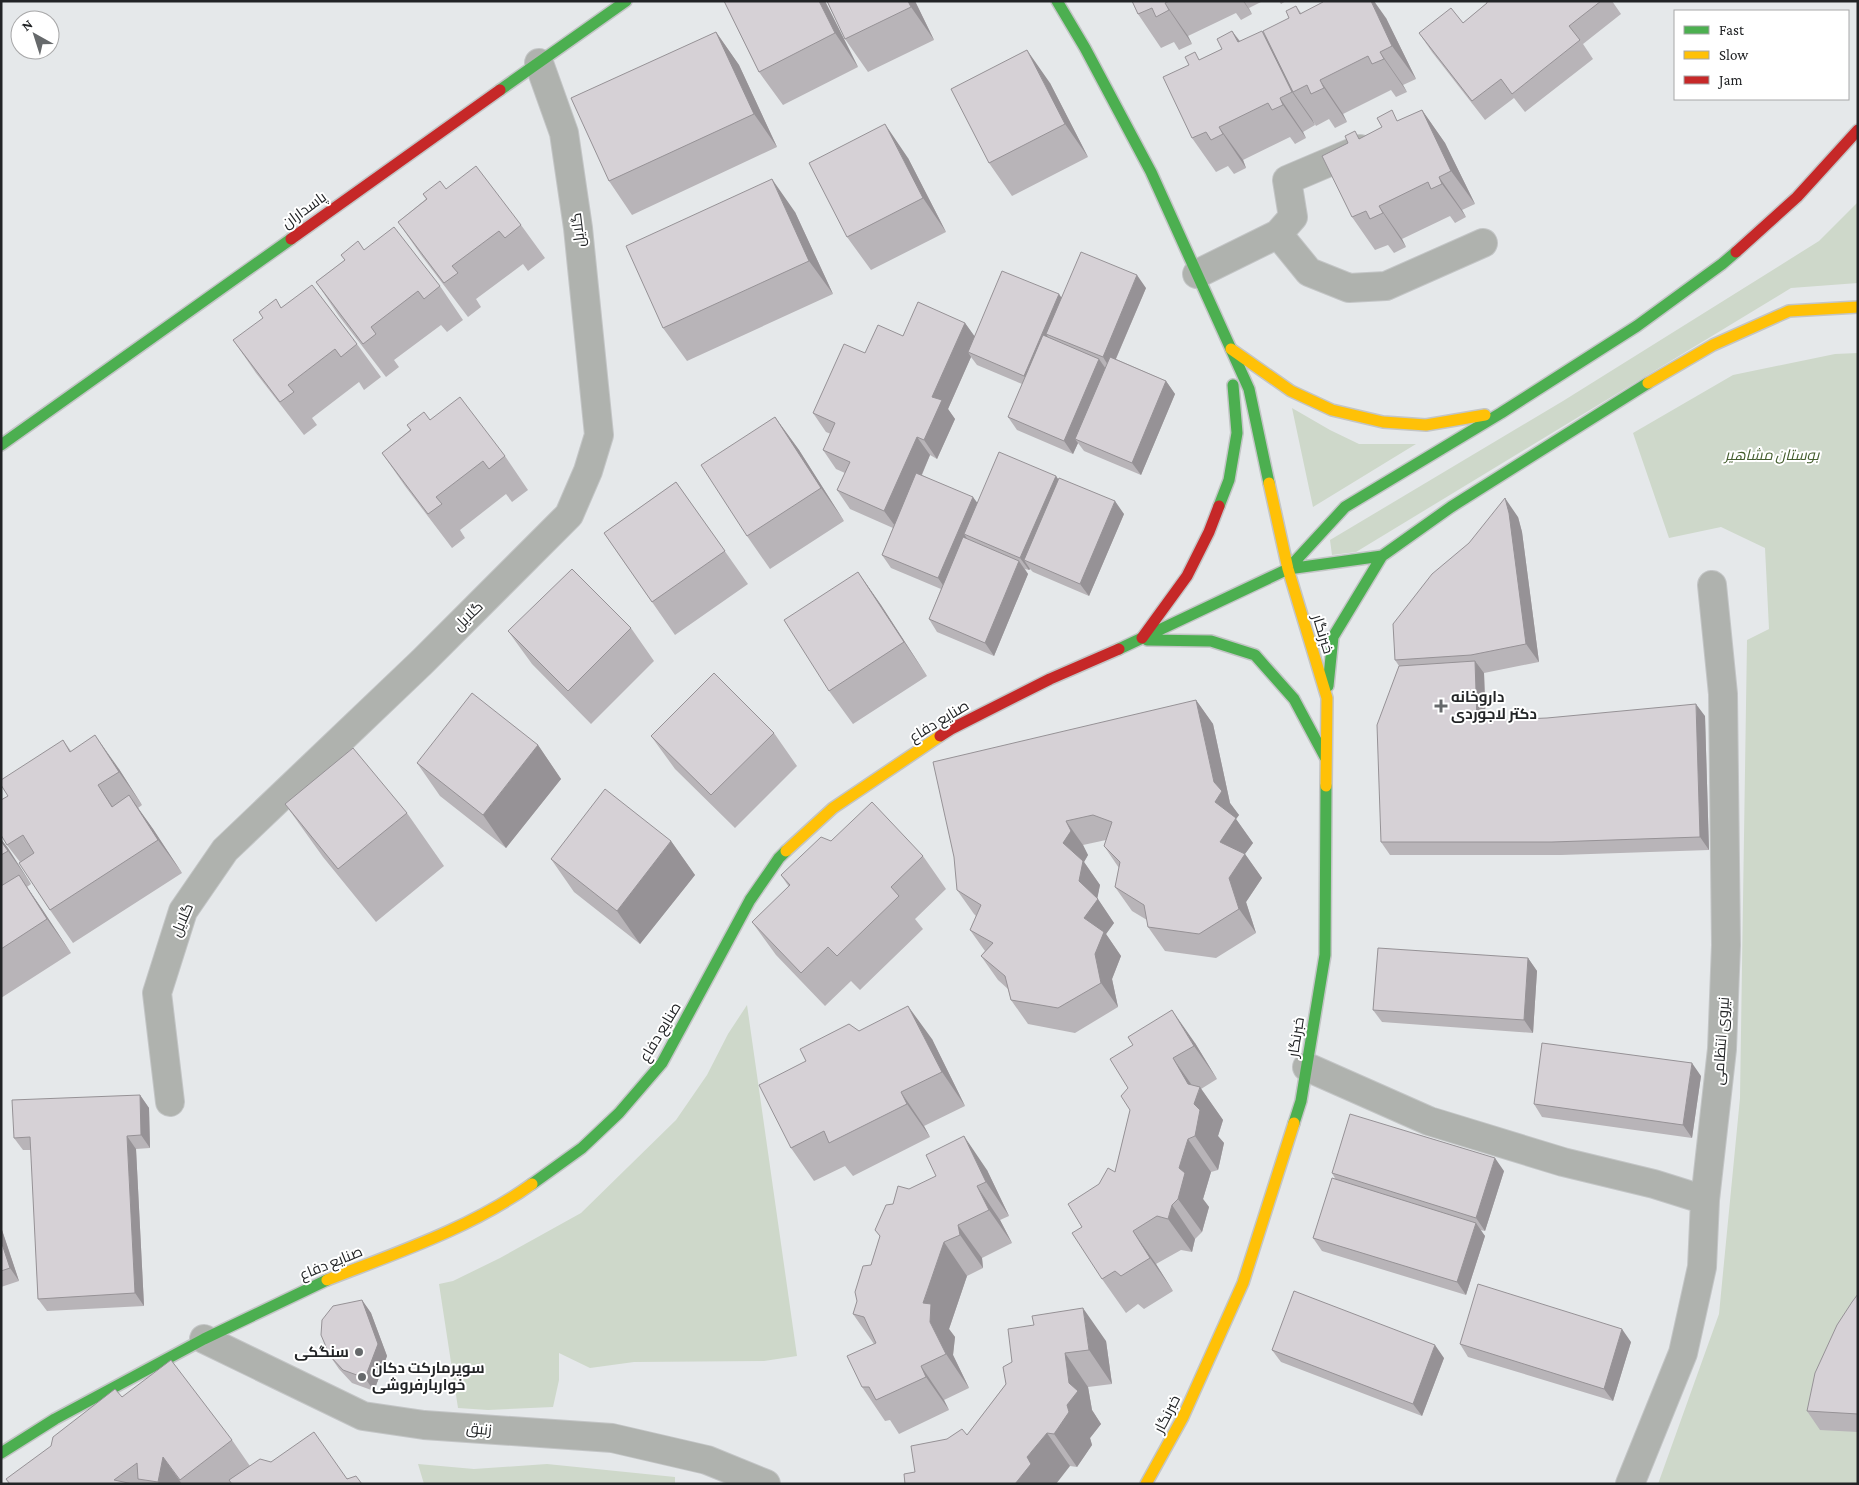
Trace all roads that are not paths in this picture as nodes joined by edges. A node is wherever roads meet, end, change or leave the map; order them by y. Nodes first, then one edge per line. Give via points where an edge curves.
1 (626, 1) edge
2 (1050, 1) edge
3 (1059, 3) edge
4 (538, 63) junction
5 (1858, 130) edge
6 (1384, 139) edge
7 (1278, 234) junction
8 (1483, 242) dead end
9 (1196, 274) junction
10 (1858, 307) edge
11 (1230, 349) junction
12 (1501, 413) junction
13 (1, 445) edge
14 (1382, 556) junction
15 (1288, 569) junction
16 (1712, 585) dead end
17 (1140, 640) junction
18 (1326, 698) junction
19 (1327, 761) junction
20 (1307, 1067) junction
21 (170, 1102) dead end
22 (1705, 1200) junction
23 (204, 1339) junction
24 (1, 1453) edge
25 (746, 1481) edge
26 (1146, 1484) edge
27 (1630, 1484) edge

1 - 4 street, پاسداران
2 - 3 street
3 - 9 street, خبرنگار via 1151,172
4 - 13 street, پاسداران
4 - 21 street, گلایل via 564,133 578,228 599,435 588,471 569,515 422,662 225,850 183,912 157,993
5 - 12 street via 1797,197 1722,264 1637,326
6 - 7 street via 1287,180 1293,217
7 - 8 street via 1309,272 1348,288 1386,286
7 - 9 street
9 - 11 street, خبرنگار
10 - 14 street via 1789,310 1712,345 1451,507
11 - 12 street via 1291,391 1332,410 1383,422 1426,425
11 - 15 street, خبرنگار via 1249,390
11 - 17 street via 1237,433 1228,480 1209,532 1187,576
12 - 15 street via 1346,507
14 - 15 street
14 - 18 street via 1333,637
15 - 17 street, صنایع دفاع
15 - 18 street, خبرنگار
16 - 22 street, نیروی انتظامی via 1723,694 1726,945 1722,1049
17 - 19 street via 1211,641 1255,655 1294,699
17 - 23 street, صنایع دفاع via 1050,678 951,729 833,808 779,858 746,908 662,1062 619,1113 582,1148 524,1190 468,1222 313,1285
18 - 19 street, خبرنگار
19 - 20 street, خبرنگار via 1325,955
20 - 22 street via 1429,1120 1563,1162
20 - 26 street, خبرنگار via 1301,1101 1243,1283 1183,1417
22 - 27 street, نیروی انتظامی via 1702,1268 1683,1353
23 - 24 street, صنایع دفاع
23 - 25 street, زنبق via 363,1416 424,1425 612,1438 707,1460

